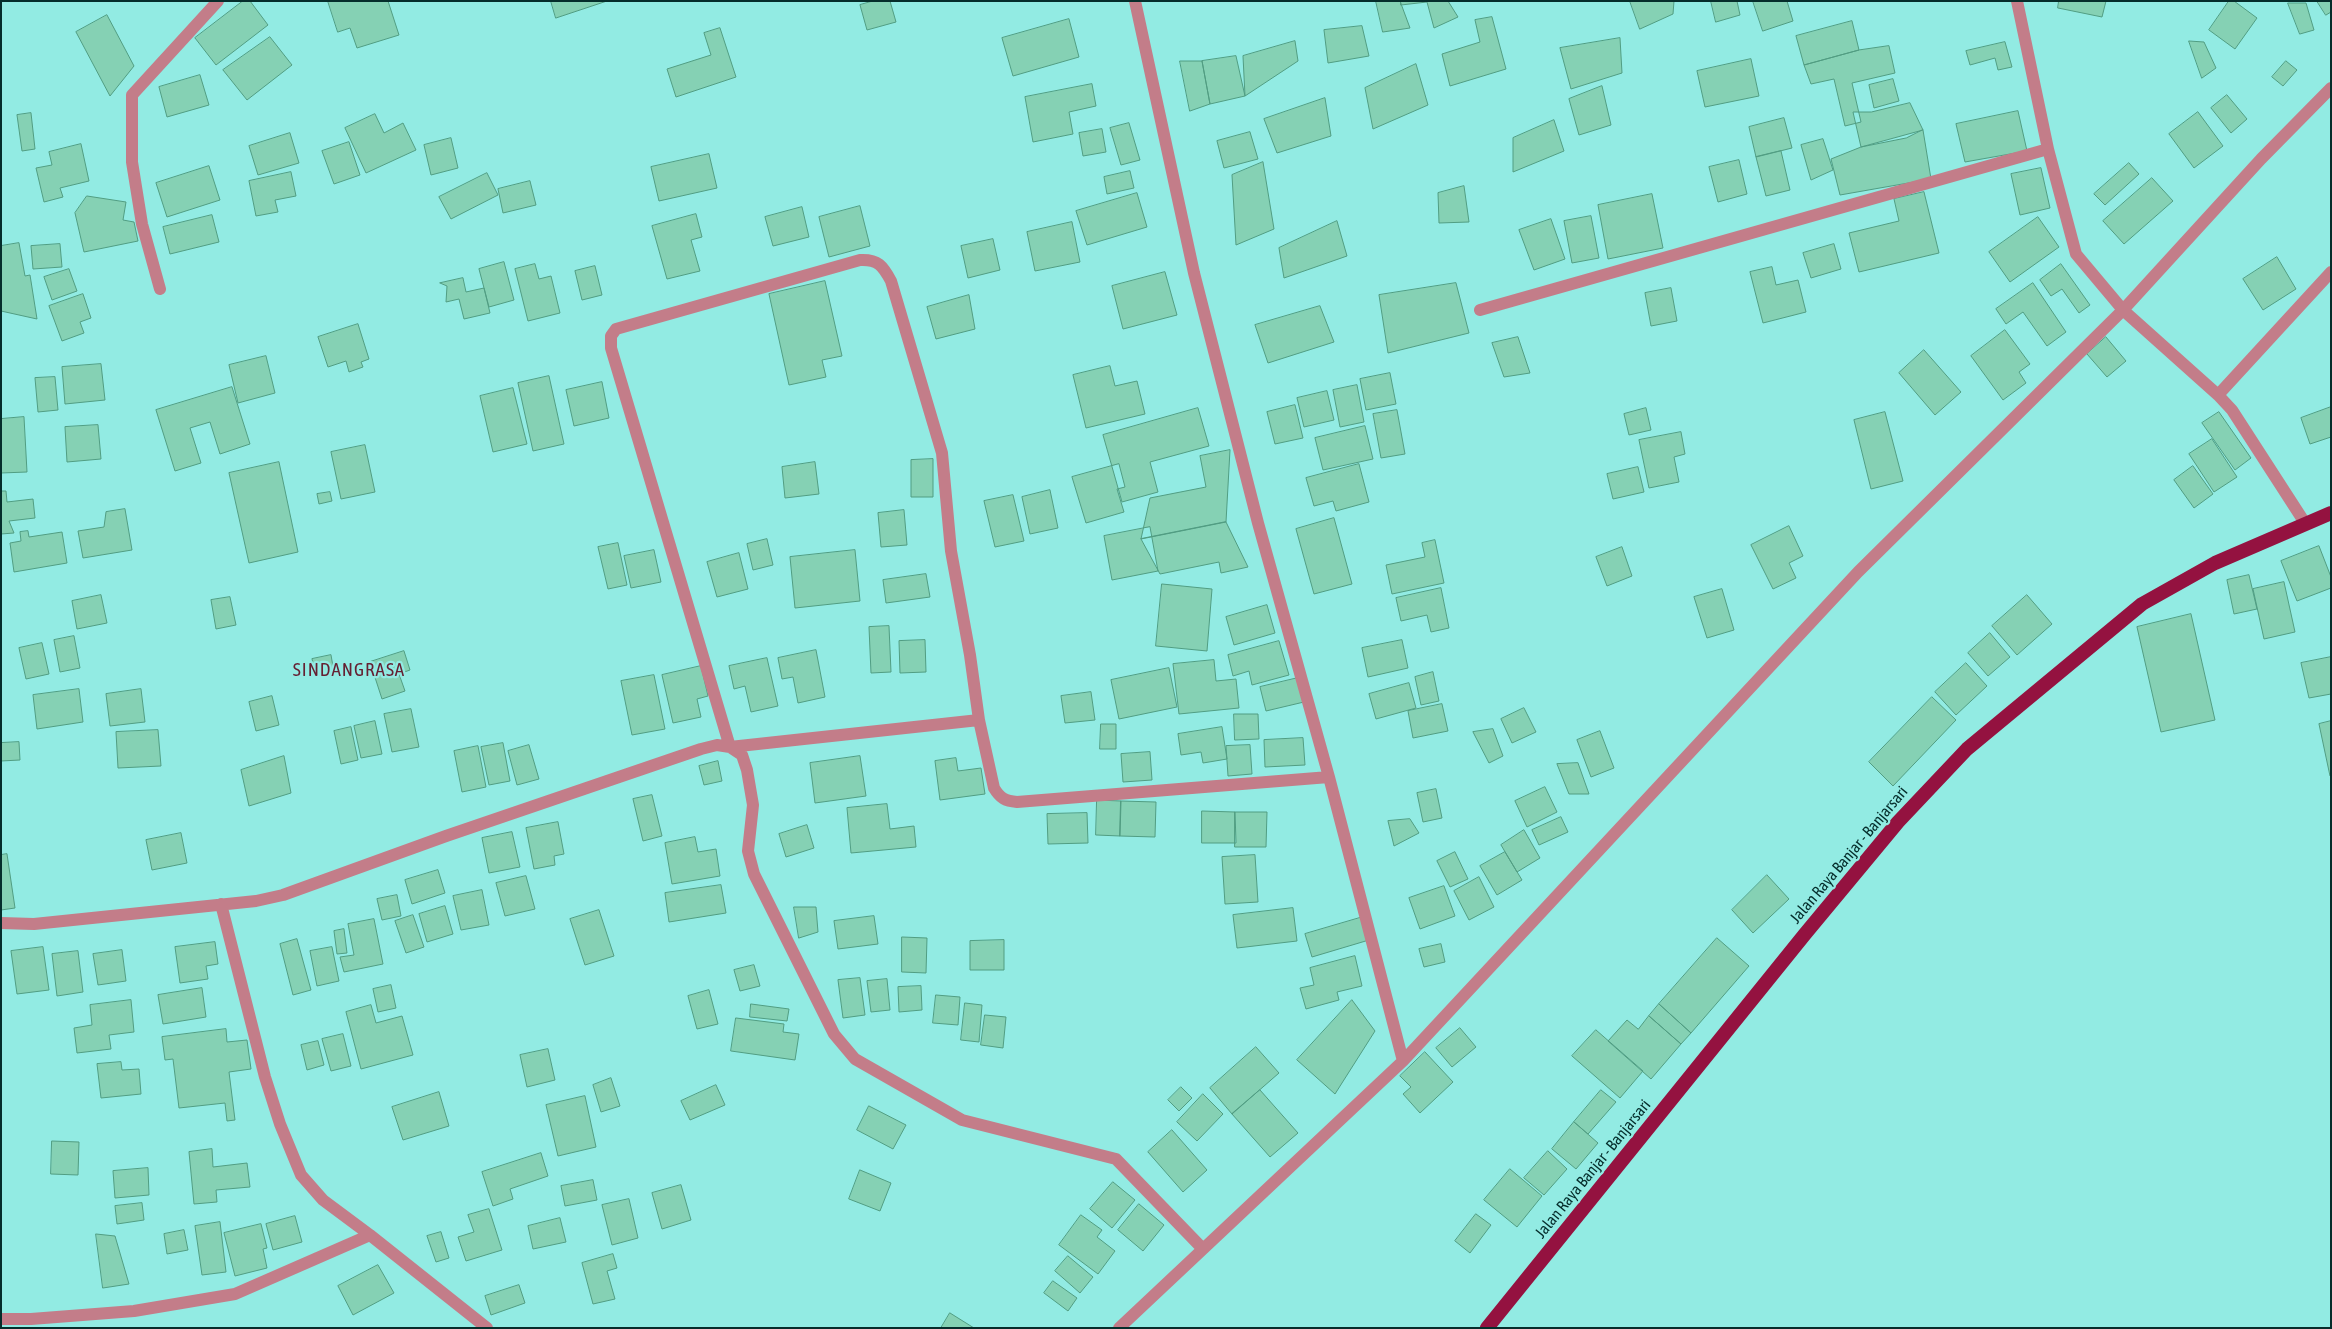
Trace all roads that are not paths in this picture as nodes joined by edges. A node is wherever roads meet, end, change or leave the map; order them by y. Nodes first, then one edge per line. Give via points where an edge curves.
1 (218, 1) edge
2 (1135, 1) edge
3 (2017, 1) edge
4 (2331, 88) edge
5 (2048, 150) junction
6 (2331, 272) edge
7 (160, 289) dead end
8 (1480, 310) dead end
9 (2123, 310) junction
10 (2218, 395) junction
11 (2331, 513) edge
12 (2305, 523) junction
13 (979, 720) junction
14 (730, 747) junction
15 (1329, 776) junction
16 (221, 904) junction
17 (1, 923) edge
18 (1402, 1061) junction
19 (370, 1235) junction
20 (1202, 1248) junction
21 (1, 1319) edge
22 (487, 1328) edge
23 (1119, 1328) edge
24 (1487, 1328) edge

1 - 7 street via 132,95 132,162 142,224
2 - 15 street via 1194,273 1258,523
3 - 5 street
4 - 9 street via 2261,159
5 - 8 street
5 - 9 street via 2076,254
6 - 10 street
9 - 10 street
9 - 18 street via 1858,572
10 - 12 street via 2232,410
11 - 12 highway, Jalan Raya Banjar - Banjarsari
12 - 24 highway, Jalan Raya Banjar - Banjarsari via 2215,563 2142,604 1967,748 1898,822 1805,934
13 - 14 street
13 - 14 street via 951,551 942,453 891,281 879,264 860,260 616,329 611,336 611,348
13 - 15 street via 994,788 1000,797 1008,801
14 - 16 street via 717,745 701,749 446,836 283,896
14 - 20 street via 742,755 747,770 753,805 748,852 754,874 834,1034 855,1059 962,1120 1116,1159
15 - 18 street
16 - 17 street via 34,924
16 - 19 street via 265,1077 301,1174 323,1200
18 - 20 street
19 - 21 street via 235,1294 134,1311
19 - 22 street
20 - 23 street

